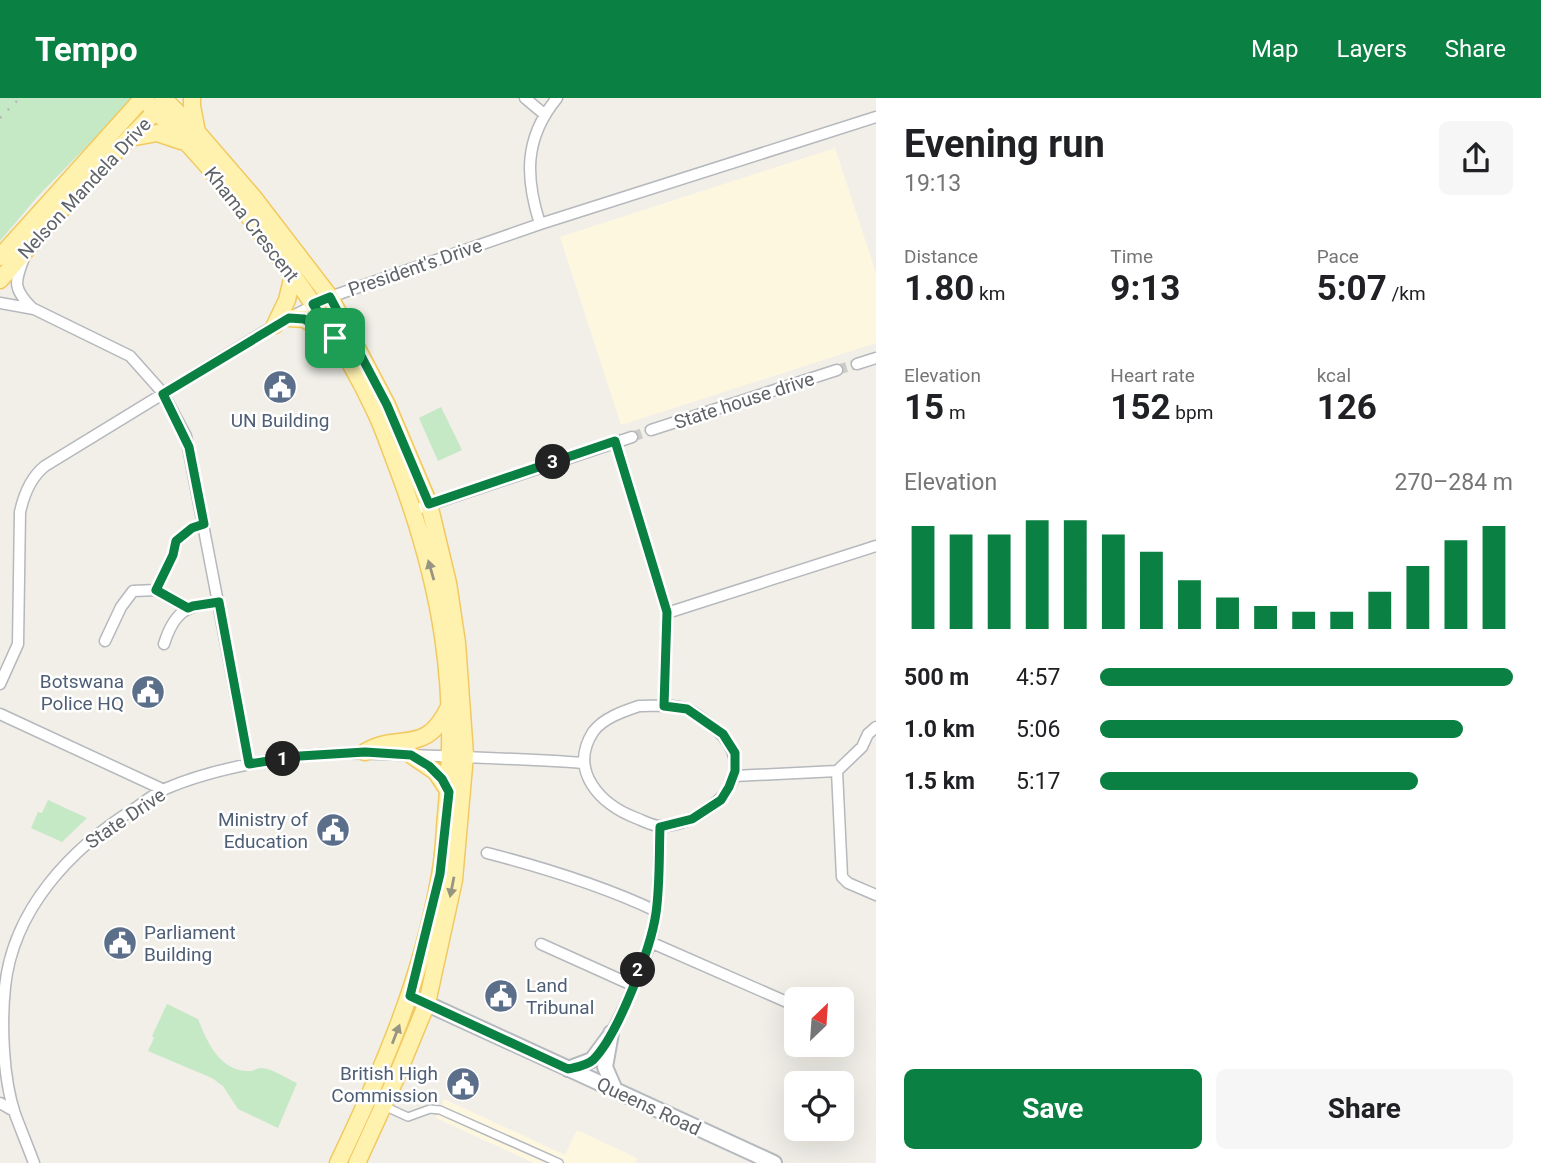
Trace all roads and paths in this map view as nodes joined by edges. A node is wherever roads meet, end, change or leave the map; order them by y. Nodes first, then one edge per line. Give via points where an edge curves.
1 (143, 98) edge
2 (192, 98) edge
3 (525, 98) edge
4 (557, 98) edge
5 (163, 102) edge
6 (544, 114) junction
7 (876, 117) edge
8 (130, 138) junction
9 (192, 138) junction
10 (540, 224) junction
11 (29, 246) junction
12 (0, 257) edge
13 (293, 275) junction
14 (0, 280) edge
15 (330, 297) junction
16 (0, 303) edge
17 (313, 304) junction
18 (33, 309) junction
19 (282, 322) junction
20 (335, 338) junction
21 (876, 358) edge
22 (857, 364) tunnel mouth
23 (837, 370) tunnel mouth
24 (163, 394) junction
25 (651, 430) tunnel mouth
26 (632, 436) tunnel mouth
27 (615, 441) junction
28 (429, 504) junction
29 (414, 510) junction
30 (204, 524) junction
31 (876, 546) edge
32 (156, 590) junction
33 (219, 602) junction
34 (188, 608) junction
35 (667, 612) junction
36 (105, 641) dead end
37 (164, 644) dead end
38 (0, 684) edge
39 (451, 704) junction
40 (664, 706) junction
41 (0, 714) edge
42 (876, 727) edge
43 (365, 752) junction
44 (411, 755) junction
45 (458, 755) junction
46 (584, 763) junction
47 (249, 764) junction
48 (837, 771) junction
49 (734, 776) junction
50 (164, 790) junction
51 (449, 792) junction
52 (660, 827) junction
53 (487, 853) dead end
54 (876, 895) edge
55 (656, 911) junction
56 (650, 942) junction
57 (541, 944) dead end
58 (632, 985) junction
59 (410, 996) junction
60 (784, 1001) edge
61 (427, 1003) junction
62 (611, 1033) junction
63 (568, 1069) junction
64 (615, 1090) junction
65 (0, 1103) edge
66 (383, 1105) junction
67 (14, 1111) junction
68 (34, 1163) edge
69 (338, 1163) edge
70 (356, 1163) edge
71 (559, 1163) edge
72 (774, 1163) edge

1 - 5 main road, Khama Crescent
1 - 12 main road, Nelson Mandela Drive
2 - 9 main road
3 - 6 street
4 - 6 street
5 - 8 main road, Nelson Mandela Drive
5 - 9 main road, Khama Crescent
6 - 10 street via 532,147 529,176
7 - 10 street, President's Drive
8 - 9 main road via 157,133
8 - 11 main road, Nelson Mandela Drive
9 - 13 main road, Khama Crescent
9 - 15 main road, Khama Crescent via 254,198
10 - 15 street, President's Drive
11 - 14 main road, Nelson Mandela Drive
11 - 18 street via 16,280 21,297
13 - 17 main road, Khama Crescent
13 - 19 main road
15 - 17 street, President's Drive
15 - 28 main road, Khama Crescent via 387,405
16 - 18 street
17 - 19 street, President's Drive
17 - 20 main road, Khama Crescent
18 - 24 street via 130,356
19 - 20 main road via 304,319
19 - 24 street, President's Drive
20 - 29 main road, Khama Crescent via 374,410
21 - 22 street
23 - 25 street, State house drive
24 - 30 street via 189,447
24 - 38 street, President's Drive via 33,477 20,512 18,644
26 - 27 street
27 - 28 street
27 - 35 street
28 - 29 street
28 - 45 main road, Khama Crescent via 449,583 457,643
39 -> 29 main road, Khama Crescent via 446,642
30 - 32 street via 176,541
30 - 33 street
31 - 35 street
32 - 34 street
32 - 36 street via 133,591
33 - 34 street
33 - 47 street
34 - 37 street via 180,613
35 - 40 street
39 - 43 main road via 439,726 422,739
39 - 45 main road, Khama Crescent
40 - 46 street via 639,706 617,713 594,731
40 - 49 street via 687,709 723,734 735,753
41 - 50 street
42 - 48 street
43 - 44 street, State Drive
43 - 47 street, State Drive
44 - 45 street, State Drive
44 - 51 main road via 436,772
45 - 46 street, State Drive
45 - 51 main road, Khama Crescent
45 -> 61 main road, Khama Crescent via 454,880
46 - 52 street via 588,781 602,799
47 - 50 street, State Drive
48 - 49 street
48 - 54 street via 842,877
49 - 52 street via 721,800 692,819
50 - 67 street, State Drive via 80,849 41,894 26,920 10,960 5,989 5,1051
51 - 59 main road, Khama Crescent via 440,874
52 - 55 street
53 - 55 street via 612,890
55 - 56 street
56 - 58 street
56 - 60 street
57 - 58 street
58 - 62 street
59 - 61 main road, Queens Road
69 -> 59 main road, Khama Crescent via 383,1068
61 - 63 main road, Queens Road
61 - 66 main road, Khama Crescent
62 - 63 main road via 592,1060
62 - 64 main road via 606,1067
63 - 64 main road, Queens Road
64 - 72 main road, Queens Road
65 - 67 street
66 - 70 main road, Khama Crescent
66 - 71 street via 408,1117 440,1110
67 - 68 street, State Drive

